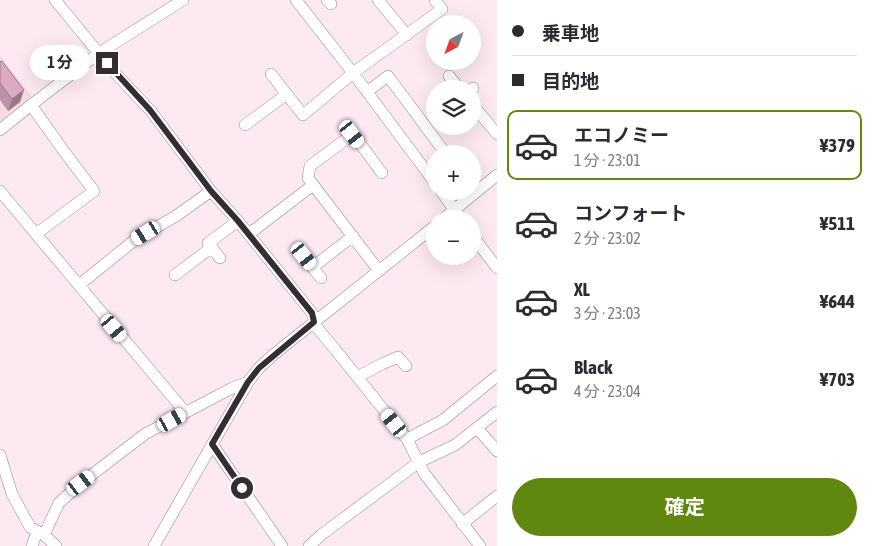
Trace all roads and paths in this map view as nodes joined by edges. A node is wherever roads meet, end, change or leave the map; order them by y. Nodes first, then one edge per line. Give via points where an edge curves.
1 (55, 0) edge
2 (183, 0) edge
3 (296, 0) edge
4 (378, 0) edge
5 (435, 0) edge
6 (167, 5) edge
7 (407, 35) junction
8 (99, 53) junction
9 (353, 73) junction
10 (272, 74) dead end
11 (449, 76) dead end
12 (452, 80) edge
13 (367, 92) junction
14 (287, 94) junction
15 (31, 104) junction
16 (481, 115) edge
17 (245, 125) dead end
18 (0, 130) edge
19 (497, 134) edge
20 (439, 145) edge
21 (426, 171) edge
22 (382, 172) dead end
23 (497, 175) edge
24 (313, 185) junction
25 (481, 186) edge
26 (0, 191) edge
27 (211, 191) junction
28 (238, 221) junction
29 (426, 233) edge
30 (36, 234) junction
31 (249, 234) junction
32 (353, 236) junction
33 (481, 246) edge
34 (212, 247) junction
35 (304, 256) dead end
36 (220, 258) dead end
37 (313, 268) junction
38 (497, 268) edge
39 (379, 271) junction
40 (175, 275) dead end
41 (321, 278) dead end
42 (79, 285) junction
43 (314, 322) junction
44 (406, 366) dead end
45 (497, 376) edge
46 (357, 377) junction
47 (248, 382) junction
48 (185, 412) junction
49 (497, 412) edge
50 (477, 428) junction
51 (407, 439) junction
52 (212, 444) junction
53 (497, 451) edge
54 (0, 455) edge
55 (419, 462) junction
56 (497, 496) edge
57 (462, 524) junction
58 (40, 533) junction
59 (32, 546) edge
60 (56, 546) edge
61 (154, 546) edge
62 (282, 546) edge
63 (309, 546) edge
64 (480, 546) edge

1 - 8 street
2 - 6 street
3 - 9 street
4 - 7 street
5 - 7 street via 442,9
6 - 8 street
7 - 9 street
8 - 15 street
8 - 27 street via 150,110
9 - 13 street
9 - 14 street via 303,115
10 - 14 street
11 - 12 street
13 - 20 street via 388,76
13 - 21 street
14 - 17 street
15 - 18 street
15 - 30 street via 94,191
16 - 19 street
22 - 24 street via 352,134 310,166 308,178
23 - 25 street
24 - 31 street
24 - 32 street
26 - 30 street
27 - 28 street
27 - 42 street via 136,239
28 - 31 street
28 - 34 street via 208,243
29 - 39 street
30 - 42 street
31 - 43 street via 312,313
32 - 37 street
32 - 39 street
33 - 38 street
34 - 36 street
34 - 40 street
35 - 37 street
37 - 41 street
39 - 43 street
42 - 48 street
43 - 46 street
43 - 47 street via 259,368
44 - 46 street via 398,357
45 - 51 street via 443,420
46 - 51 street
47 - 48 street
47 - 52 street
48 - 58 street via 145,434 81,483 59,503
49 - 50 street
50 - 53 street
50 - 55 street via 455,445
51 - 55 street
52 - 61 street
52 - 62 street
54 - 58 street via 12,494 30,527
55 - 57 street
55 - 63 street
56 - 57 street
57 - 64 street
58 - 59 street
58 - 60 street

